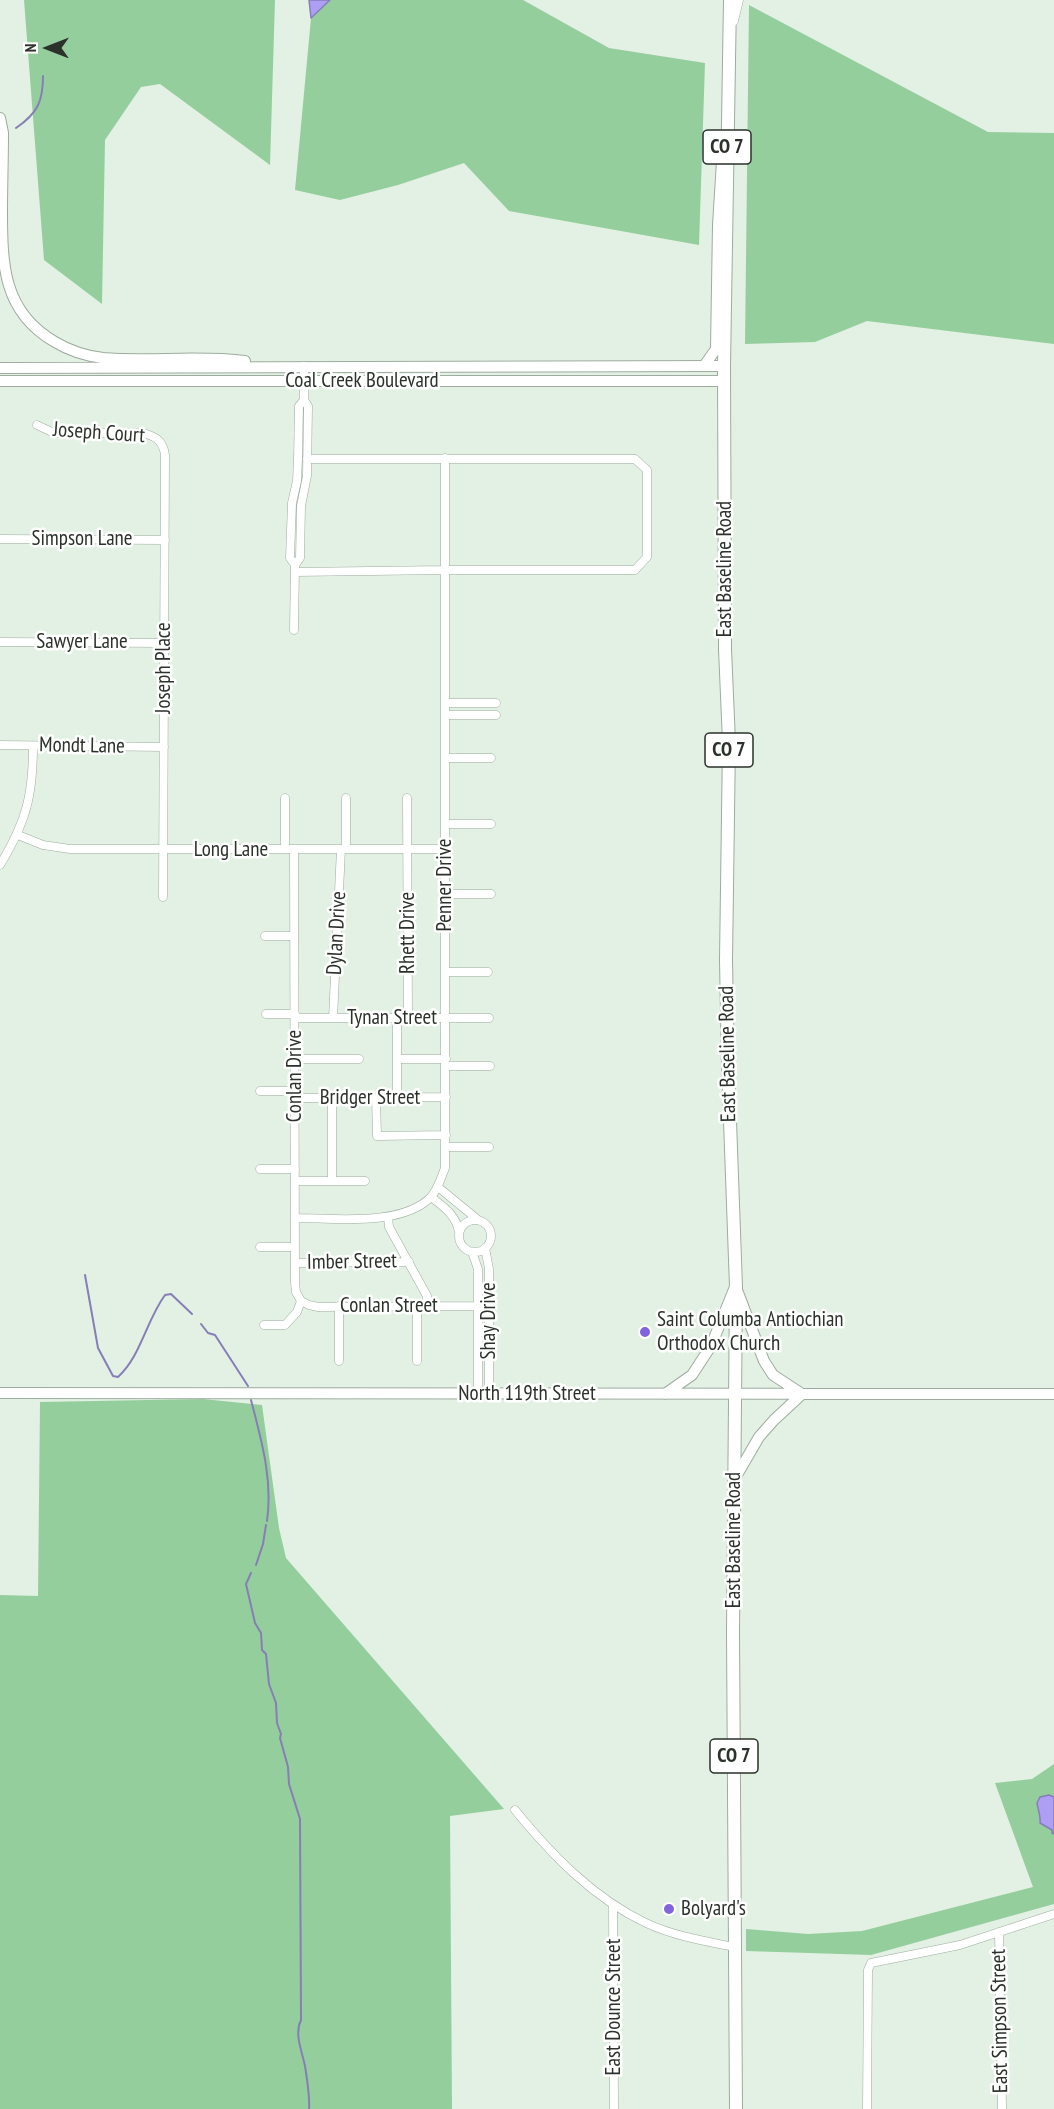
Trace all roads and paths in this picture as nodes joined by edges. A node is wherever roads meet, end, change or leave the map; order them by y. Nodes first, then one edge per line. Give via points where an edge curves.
1 (730, 0) edge
2 (739, 0) edge
3 (729, 40) junction
4 (728, 107) junction
5 (0, 118) edge
6 (290, 366) junction
7 (304, 366) junction
8 (704, 366) junction
9 (724, 366) junction
10 (0, 368) edge
11 (0, 381) edge
12 (304, 381) junction
13 (724, 381) junction
14 (304, 400) junction
15 (37, 425) dead end
16 (160, 441) joint
17 (445, 458) junction
18 (307, 459) junction
19 (0, 539) edge
20 (165, 540) junction
21 (295, 569) junction
22 (445, 570) junction
23 (294, 630) dead end
24 (0, 642) edge
25 (165, 643) junction
26 (496, 703) dead end
27 (445, 704) junction
28 (445, 716) junction
29 (496, 716) dead end
30 (0, 745) edge
31 (33, 746) junction
32 (164, 747) junction
33 (445, 758) junction
34 (490, 758) dead end
35 (285, 798) dead end
36 (346, 798) dead end
37 (408, 798) dead end
38 (445, 824) junction
39 (491, 824) dead end
40 (18, 835) junction
41 (285, 849) junction
42 (294, 849) junction
43 (344, 849) junction
44 (408, 849) junction
45 (445, 849) junction
46 (163, 850) junction
47 (0, 865) edge
48 (445, 894) junction
49 (490, 894) dead end
50 (163, 897) dead end
51 (265, 936) dead end
52 (294, 936) junction
53 (446, 972) junction
54 (488, 972) dead end
55 (266, 1014) dead end
56 (294, 1016) junction
57 (333, 1018) junction
58 (398, 1018) junction
59 (408, 1018) junction
60 (446, 1018) junction
61 (489, 1018) dead end
62 (295, 1059) junction
63 (359, 1059) dead end
64 (397, 1059) junction
65 (446, 1062) junction
66 (490, 1066) dead end
67 (260, 1091) dead end
68 (295, 1094) junction
69 (446, 1097) junction
70 (332, 1098) junction
71 (376, 1098) junction
72 (397, 1098) junction
73 (446, 1135) junction
74 (446, 1147) junction
75 (489, 1147) dead end
76 (295, 1168) junction
77 (260, 1169) dead end
78 (295, 1181) junction
79 (332, 1181) junction
80 (365, 1181) dead end
81 (438, 1187) junction
82 (431, 1197) junction
83 (388, 1217) junction
84 (295, 1218) junction
85 (478, 1220) junction
86 (459, 1233) junction
87 (260, 1247) dead end
88 (295, 1247) junction
89 (485, 1248) junction
90 (472, 1252) junction
91 (409, 1262) junction
92 (295, 1263) junction
93 (735, 1287) junction
94 (301, 1301) junction
95 (339, 1306) junction
96 (417, 1306) junction
97 (427, 1306) junction
98 (478, 1306) junction
99 (264, 1325) dead end
100 (339, 1361) dead end
101 (417, 1361) dead end
102 (0, 1393) edge
103 (484, 1394) junction
104 (735, 1394) junction
105 (802, 1394) junction
106 (1054, 1394) edge
107 (665, 1395) junction
108 (734, 1480) junction
109 (515, 1810) dead end
110 (613, 1905) junction
111 (1054, 1914) edge
112 (999, 1932) junction
113 (734, 1947) junction
114 (614, 2109) edge
115 (736, 2109) edge
116 (867, 2109) edge
117 (1002, 2109) edge

1 - 3 main road, East Baseline Road / CO 7
2 - 3 street
3 - 4 main road, East Baseline Road / CO 7
4 - 8 main road via 720,195 716,348
4 - 9 main road, East Baseline Road / CO 7
5 - 6 main road via 3,261 7,283 17,305 46,337 83,355 103,358 223,358
6 - 7 main road, Coal Creek Boulevard
6 - 10 main road, Coal Creek Boulevard
7 - 8 main road, Coal Creek Boulevard
7 - 12 street
8 - 9 main road, Coal Creek Boulevard
9 - 13 main road, East Baseline Road / CO 7
11 - 12 main road, Coal Creek Boulevard
12 - 13 main road, Coal Creek Boulevard
12 - 14 street
13 - 93 main road, East Baseline Road / CO 7 via 724,649 729,742 727,1021
14 - 18 street via 308,406
14 - 21 street via 298,406 297,482 292,503 290,558
15 - 16 street, Joseph Court via 54,433 143,433
16 - 20 street, Joseph Place via 165,455
17 - 18 street
17 - 22 street, Penner Drive
17 - 22 street via 635,459 647,470 647,557 635,570
18 - 21 street via 300,558
19 - 20 street, Simpson Lane
20 - 25 street, Joseph Place
21 - 22 street
21 - 23 street
22 - 27 street, Penner Drive
24 - 25 street, Sawyer Lane
25 - 32 street, Joseph Place
26 - 27 street
27 - 28 street, Penner Drive
28 - 29 street
28 - 33 street, Penner Drive
30 - 31 street, Mondt Lane
31 - 32 street, Mondt Lane
31 - 40 street via 33,777
32 - 46 street, Joseph Place
33 - 34 street
33 - 38 street, Penner Drive
35 - 41 street
36 - 43 street, Dylan Drive
37 - 44 street, Rhett Drive
38 - 39 street
38 - 45 street, Penner Drive
40 - 46 street, Long Lane via 43,845 70,849
40 - 47 street
41 - 42 street, Long Lane
41 - 46 street, Long Lane
42 - 43 street, Long Lane
42 - 52 street, Conlan Drive
43 - 44 street, Long Lane
43 - 57 street, Dylan Drive
44 - 45 street, Long Lane
44 - 59 street, Rhett Drive
45 - 48 street, Penner Drive
46 - 50 street, Joseph Place
48 - 49 street
48 - 53 street, Penner Drive
51 - 52 street
52 - 56 street, Conlan Drive
53 - 54 street
53 - 60 street, Penner Drive
55 - 56 street, Tynan Street
56 - 57 street, Tynan Street
56 - 62 street, Conlan Drive
57 - 58 street, Tynan Street
58 - 59 street, Tynan Street
58 - 64 street
59 - 60 street, Tynan Street
60 - 61 street, Tynan Street
60 - 65 street, Penner Drive
62 - 63 street
62 - 68 street, Conlan Drive
64 - 65 street
64 - 72 street
65 - 66 street
65 - 69 street, Penner Drive
67 - 68 street, Bridger Street
68 - 70 street, Bridger Street
68 - 76 street, Conlan Drive
69 - 72 street, Bridger Street
69 - 73 street, Penner Drive
70 - 71 street, Bridger Street
70 - 79 street
71 - 72 street, Bridger Street
71 - 73 street via 377,1136
73 - 74 street, Penner Drive
74 - 75 street
74 - 81 street, Penner Drive via 445,1168
76 - 77 street
76 - 78 street, Conlan Drive
78 - 79 street
78 - 84 street, Conlan Drive
79 - 80 street
81 - 82 street, Penner Drive
81 - 85 street
82 - 83 street via 408,1212
82 - 86 street, Shay Drive via 451,1213
83 - 84 street
83 - 91 street via 389,1227
84 - 88 street, Conlan Drive
85 - 86 street via 464,1224
85 - 89 street, Shay Drive via 490,1230
86 - 90 street, Shay Drive via 460,1243
87 - 88 street
88 - 92 street, Conlan Drive
89 - 90 street, Shay Drive
89 - 103 street, Shay Drive via 489,1269
90 - 98 street, Shay Drive via 478,1269
91 - 92 street, Imber Street
91 - 97 street via 427,1296
92 - 94 street, Conlan Drive via 296,1292
93 - 104 main road, East Baseline Road / CO 7
93 - 105 main road via 764,1361 774,1375
93 - 107 main road via 705,1356 692,1375
94 - 95 street, Conlan Street
94 - 99 street via 285,1325
95 - 96 street, Conlan Street
95 - 100 street
96 - 97 street, Conlan Street
96 - 101 street
97 - 98 street, Conlan Street
98 - 103 street, Shay Drive
102 - 103 main road, North 119th Street
103 - 107 main road, North 119th Street
104 - 105 main road, North 119th Street
104 - 107 main road, North 119th Street
104 - 108 main road, East Baseline Road / CO 7
105 - 106 main road, North 119th Street
105 - 108 main road via 759,1437
108 - 113 main road, East Baseline Road / CO 7
109 - 110 street via 576,1875
110 - 113 street via 665,1931
110 - 114 street, East Dounce Street
111 - 112 street
112 - 116 street via 960,1945 871,1963
112 - 117 street, East Simpson Street
113 - 115 main road, East Baseline Road / CO 7

